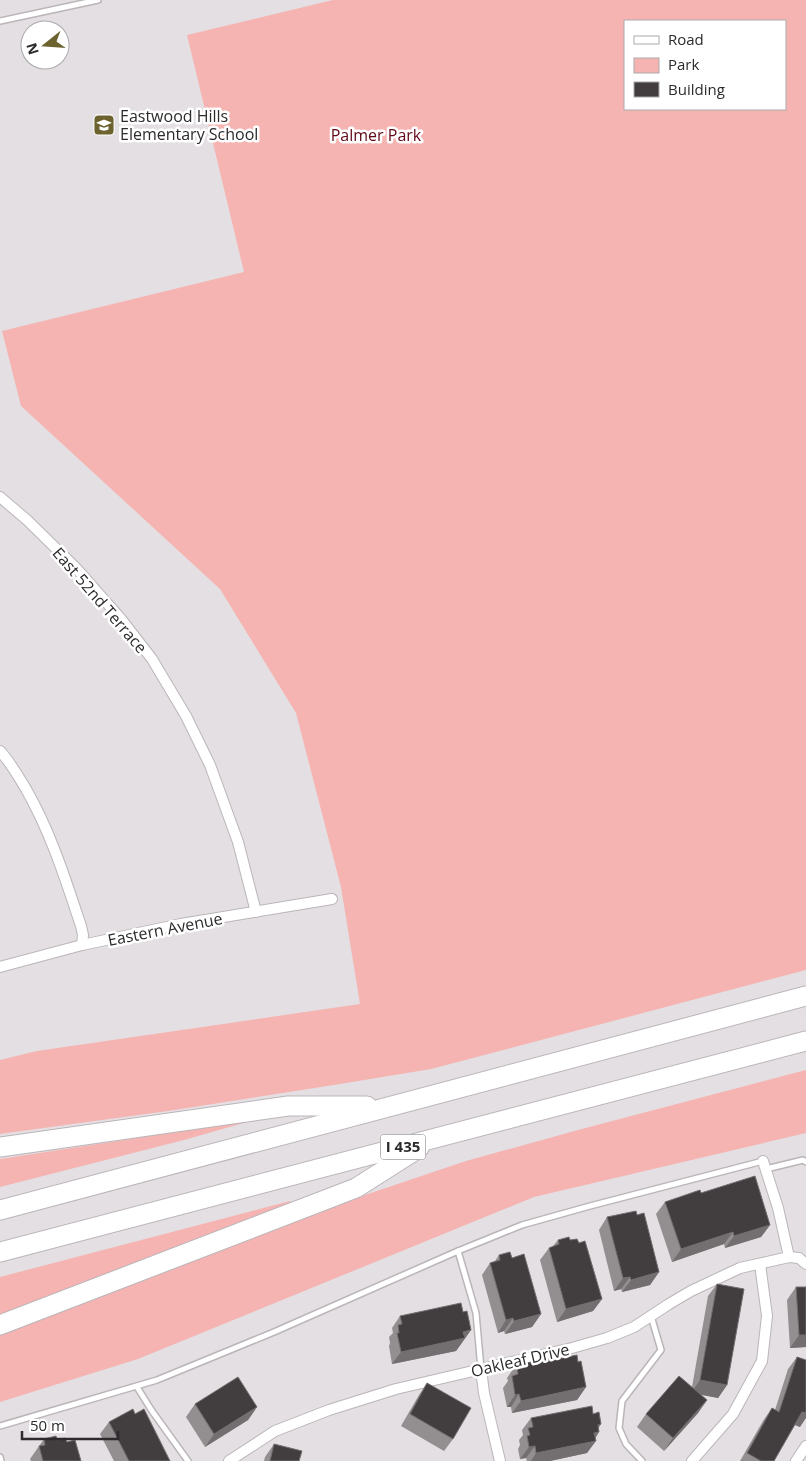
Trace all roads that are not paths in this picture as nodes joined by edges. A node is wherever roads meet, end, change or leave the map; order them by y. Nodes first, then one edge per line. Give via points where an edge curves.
1 (98, 0) edge
2 (0, 21) edge
3 (0, 497) edge
4 (0, 751) edge
5 (332, 899) dead end
6 (256, 912) junction
7 (82, 945) junction
8 (0, 967) edge
9 (806, 996) edge
10 (806, 1041) edge
11 (390, 1106) junction
12 (435, 1138) junction
13 (0, 1147) edge
14 (806, 1162) edge
15 (765, 1165) junction
16 (0, 1210) edge
17 (458, 1251) junction
18 (0, 1252) edge
19 (789, 1258) junction
20 (760, 1264) junction
21 (806, 1264) edge
22 (651, 1316) junction
23 (0, 1325) edge
24 (481, 1369) junction
25 (137, 1387) junction
26 (0, 1426) edge
27 (806, 1446) edge
28 (0, 1457) edge
29 (1, 1461) edge
30 (188, 1461) edge
31 (230, 1461) edge
32 (500, 1461) edge
33 (642, 1461) edge
34 (692, 1461) edge
35 (796, 1461) edge

1 - 2 lane
3 - 6 street, East 52nd Terrace via 76,568 152,660 186,716 210,765 238,842
4 - 7 street via 36,808 60,861 81,926
5 - 6 street, Eastern Avenue
6 - 7 street, Eastern Avenue
7 - 8 street, Eastern Avenue
9 - 11 highway
10 - 12 highway, I 435
11 - 13 highway via 288,1106
11 - 16 highway
12 - 18 highway, I 435
12 - 23 highway via 356,1188
14 - 15 lane
15 - 17 lane via 600,1203 522,1225
15 - 19 street
17 - 24 lane via 476,1313
17 - 25 lane via 274,1332
19 - 20 street, Oakleaf Drive
19 - 21 street via 799,1258
20 - 22 street, Oakleaf Drive via 740,1268 691,1290
20 - 34 street via 767,1316 762,1361 733,1414
22 - 24 street, Oakleaf Drive via 607,1338
22 - 33 lane via 661,1350 622,1401 619,1428 626,1444
24 - 31 street, Oakleaf Drive via 396,1389 329,1410 275,1431
24 - 32 street
25 - 26 lane
25 - 30 lane
27 - 35 street
28 - 29 lane

